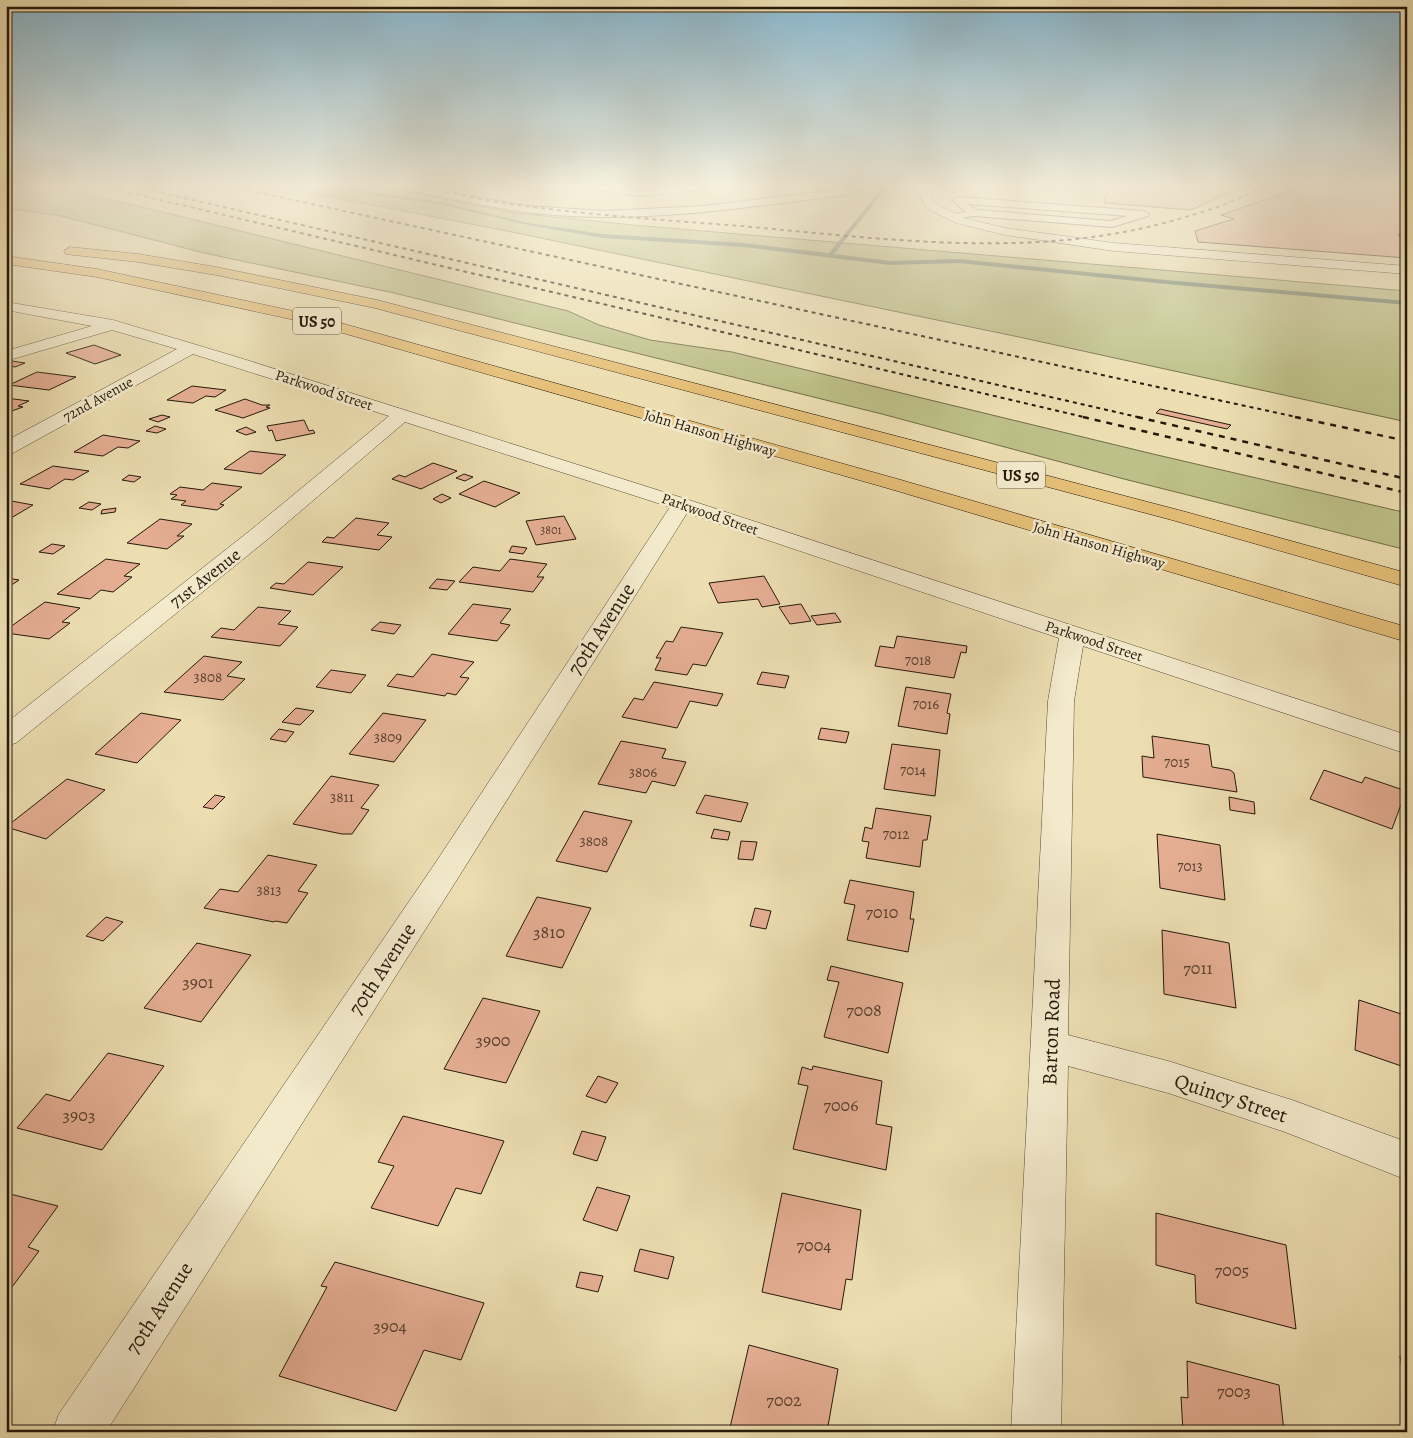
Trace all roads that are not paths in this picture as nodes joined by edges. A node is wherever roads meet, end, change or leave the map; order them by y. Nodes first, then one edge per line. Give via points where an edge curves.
1 (95, 254) edge
2 (1215, 254) edge
3 (6, 260) edge
4 (1407, 270) edge
5 (10, 314) edge
6 (113, 325) junction
7 (191, 348) junction
8 (6, 356) edge
9 (402, 415) junction
10 (6, 449) edge
11 (682, 504) junction
12 (1407, 580) edge
13 (1072, 634) junction
14 (1407, 635) edge
15 (6, 737) edge
16 (1407, 745) edge
17 (1051, 1046) junction
18 (1407, 1161) edge
19 (77, 1432) edge
20 (1036, 1432) edge

1 - 12 highway, US 50 via 138,258 290,284 377,304 1179,516
2 - 4 street
3 - 14 highway, John Hanson Highway / US 50 via 97,273 317,321 894,484
5 - 6 street, Parkwood Street via 48,312
6 - 7 street, Parkwood Street
6 - 8 street
7 - 9 street, Parkwood Street
7 - 10 street, 72nd Avenue
9 - 11 street, Parkwood Street
9 - 15 street, 71st Avenue via 260,534
11 - 13 street, Parkwood Street
11 - 19 street, 70th Avenue via 441,879
13 - 16 street, Parkwood Street
13 - 17 street, Barton Road via 1061,701
17 - 18 street, Quincy Street via 1176,1080 1292,1117
17 - 20 street, Barton Road

